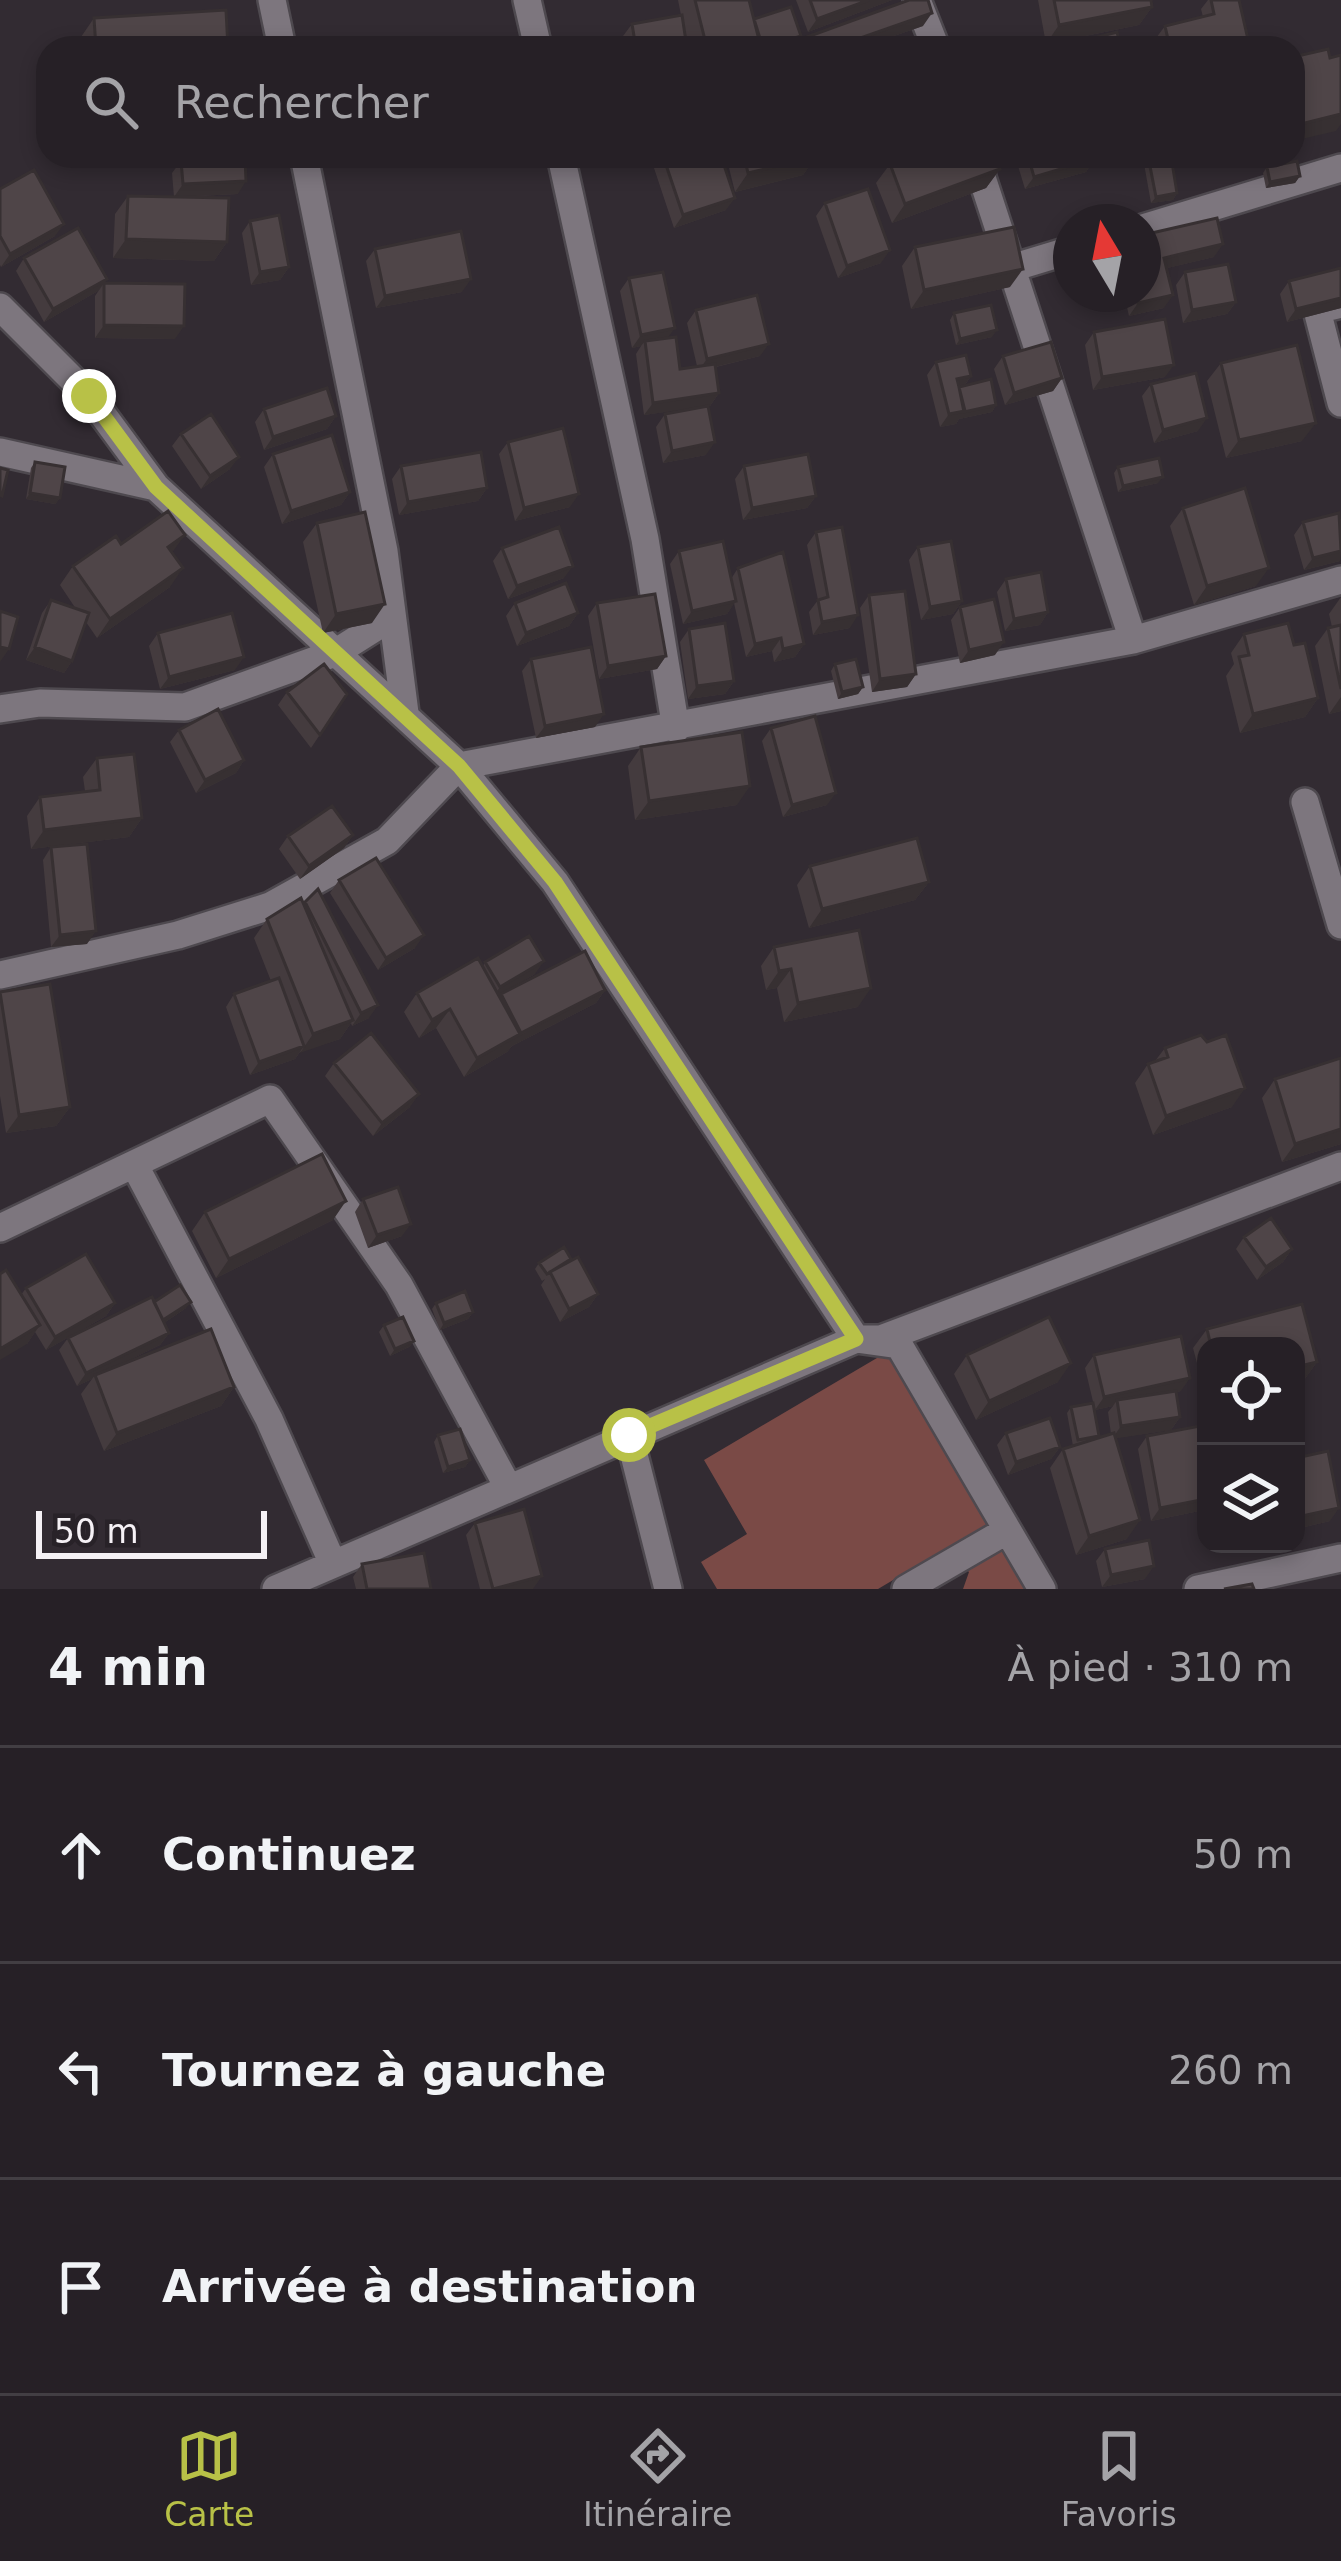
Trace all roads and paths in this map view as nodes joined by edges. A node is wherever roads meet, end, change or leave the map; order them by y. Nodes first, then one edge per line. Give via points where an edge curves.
1 (272, 0) edge
2 (527, 0) edge
3 (917, 0) edge
4 (280, 36) edge
5 (535, 36) edge
6 (930, 36) edge
7 (306, 168) edge
8 (564, 168) edge
9 (979, 168) edge
10 (1341, 168) edge
11 (1161, 223) edge
12 (1053, 255) edge
13 (1015, 267) junction
14 (1341, 304) edge
15 (0, 307) edge
16 (1341, 404) edge
17 (0, 452) edge
18 (156, 487) junction
19 (1341, 580) edge
20 (392, 617) junction
21 (1133, 640) junction
22 (335, 653) junction
23 (0, 709) edge
24 (405, 713) junction
25 (676, 729) junction
26 (459, 766) junction
27 (1305, 802) dead end
28 (1341, 925) edge
29 (0, 975) edge
30 (134, 1164) junction
31 (1341, 1166) edge
32 (0, 1228) edge
33 (856, 1339) junction
34 (629, 1435) junction
35 (508, 1486) junction
36 (1006, 1531) junction
37 (1341, 1558) edge
38 (333, 1564) junction
39 (276, 1589) edge
40 (668, 1589) edge
41 (906, 1589) edge
42 (1042, 1589) edge
43 (1198, 1589) edge

1 - 4 street
2 - 5 street
3 - 6 street
7 - 20 street
8 - 25 street via 645,538
9 - 13 street
10 - 11 street
12 - 13 street
13 - 21 street
14 - 16 street via 1317,310
15 - 18 street via 89,396
17 - 18 street
18 - 22 street
19 - 21 street
20 - 22 street
20 - 24 street
21 - 25 street
22 - 23 street via 185,707
22 - 24 street
24 - 26 street
25 - 26 street
26 - 29 street via 387,841 270,906
26 - 33 street via 555,882
27 - 28 street
30 - 32 street
30 - 35 street via 270,1099 399,1285
30 - 38 street via 268,1419
31 - 33 street via 881,1339
33 - 34 street
33 - 36 street via 899,1346
34 - 35 street
34 - 40 street
35 - 38 street
36 - 41 street
36 - 42 street
37 - 43 street
38 - 39 street

